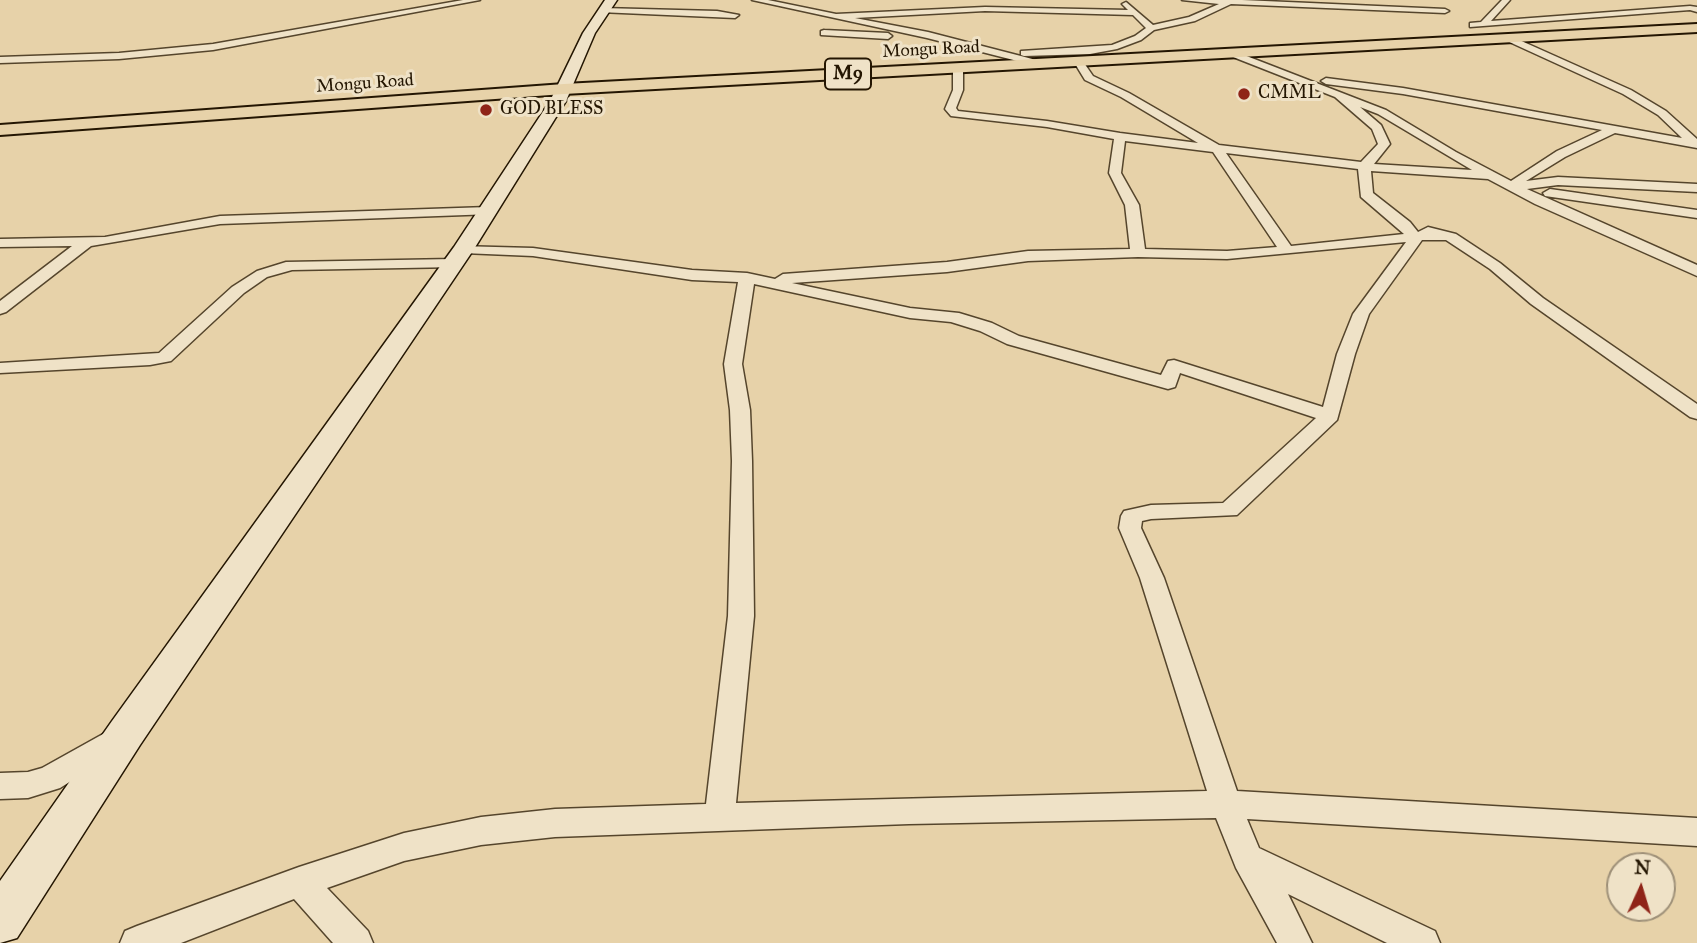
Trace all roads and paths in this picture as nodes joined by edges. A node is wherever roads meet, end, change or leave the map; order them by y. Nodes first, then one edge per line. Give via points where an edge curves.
1 (476, 0) edge
2 (756, 0) edge
3 (970, 0) edge
4 (1122, 0) edge
5 (1186, 0) edge
6 (1420, 0) edge
7 (1506, 0) edge
8 (1673, 0) edge
9 (1232, 1) edge
10 (1641, 2) edge
11 (606, 5) edge
12 (1692, 7) edge
13 (985, 9) junction
14 (1135, 13) junction
15 (735, 15) dead end
16 (838, 16) junction
17 (1484, 23) junction
18 (1151, 28) junction
19 (1697, 28) edge
20 (824, 33) dead end
21 (928, 35) junction
22 (1504, 38) junction
23 (1005, 53) junction
24 (1231, 53) junction
25 (0, 60) edge
26 (1079, 62) junction
27 (1041, 64) junction
28 (958, 67) junction
29 (1293, 79) junction
30 (564, 89) junction
31 (1336, 93) junction
32 (1377, 127) junction
33 (0, 130) edge
34 (1612, 130) junction
35 (1418, 132) junction
36 (1120, 137) junction
37 (1696, 144) edge
38 (1217, 149) junction
39 (1364, 167) junction
40 (1490, 175) junction
41 (1515, 187) junction
42 (1697, 188) edge
43 (488, 211) junction
44 (1697, 214) edge
45 (1410, 232) junction
46 (87, 242) junction
47 (0, 243) edge
48 (1287, 251) junction
49 (1138, 253) junction
50 (458, 256) junction
51 (1697, 271) edge
52 (753, 280) junction
53 (0, 309) edge
54 (0, 368) edge
55 (1697, 413) edge
56 (1330, 416) junction
57 (126, 733) junction
58 (0, 786) edge
59 (1226, 804) junction
60 (720, 815) junction
61 (1697, 832) edge
62 (1247, 858) junction
63 (299, 881) junction
64 (0, 922) edge
65 (137, 943) edge
66 (356, 943) edge
67 (1296, 943) edge
68 (1423, 943) edge

1 - 25 street via 213,47
2 - 16 street
3 - 13 street
4 - 14 street
5 - 9 street
6 - 9 street via 1448,13
7 - 17 street
8 - 12 street
9 - 18 street via 1192,19
10 - 12 street
11 - 15 street
11 - 30 main road
12 - 17 street
13 - 14 street
13 - 16 street
14 - 18 street
16 - 21 street
17 - 22 street via 1469,23
18 - 23 street via 1138,38 1103,50
19 - 22 main road, Mongu Road / M9
20 - 21 street
21 - 23 street
22 - 24 main road, Mongu Road / M9
22 - 37 street via 1627,92 1662,113
23 - 27 street
24 - 26 main road, Mongu Road / M9
24 - 29 street
26 - 27 main road, Mongu Road / M9
26 - 38 street via 1089,78
27 - 28 main road, Mongu Road / M9
28 - 30 main road, Mongu Road / M9
28 - 36 street via 958,90 950,109 956,114
29 - 31 street
29 - 34 street via 1354,83
30 - 33 main road, Mongu Road / M9
30 - 43 main road
31 - 32 street
31 - 35 street
32 - 35 street
32 - 39 street via 1384,144
34 - 37 street
34 - 41 street via 1562,154
35 - 40 street
36 - 38 street
36 - 49 street via 1115,173 1132,205
38 - 39 street
38 - 48 street
39 - 40 street
39 - 45 street via 1366,194
40 - 41 street
41 - 42 street via 1558,181
41 - 44 street
41 - 51 street
43 - 46 street via 220,220
43 - 50 main road
45 - 48 street
45 - 55 street via 1451,237
45 - 56 street via 1360,314
46 - 47 street
46 - 53 street
48 - 49 street
49 - 52 street via 1028,256 947,267
50 - 52 street via 533,252
50 - 54 street via 291,265 262,274 238,290 165,357
50 - 57 main road
52 - 56 street via 910,313 953,317 1013,340 1168,383 1174,365
52 - 60 street via 738,313 733,364 742,461 741,616
56 - 59 street via 1229,510 1132,516 1130,528 1152,578
57 - 58 street via 50,779
57 - 64 main road
59 - 60 street
59 - 61 street
59 - 62 street
60 - 63 street via 555,822 481,831 404,847
62 - 67 street
62 - 68 street
63 - 65 street
63 - 66 street

